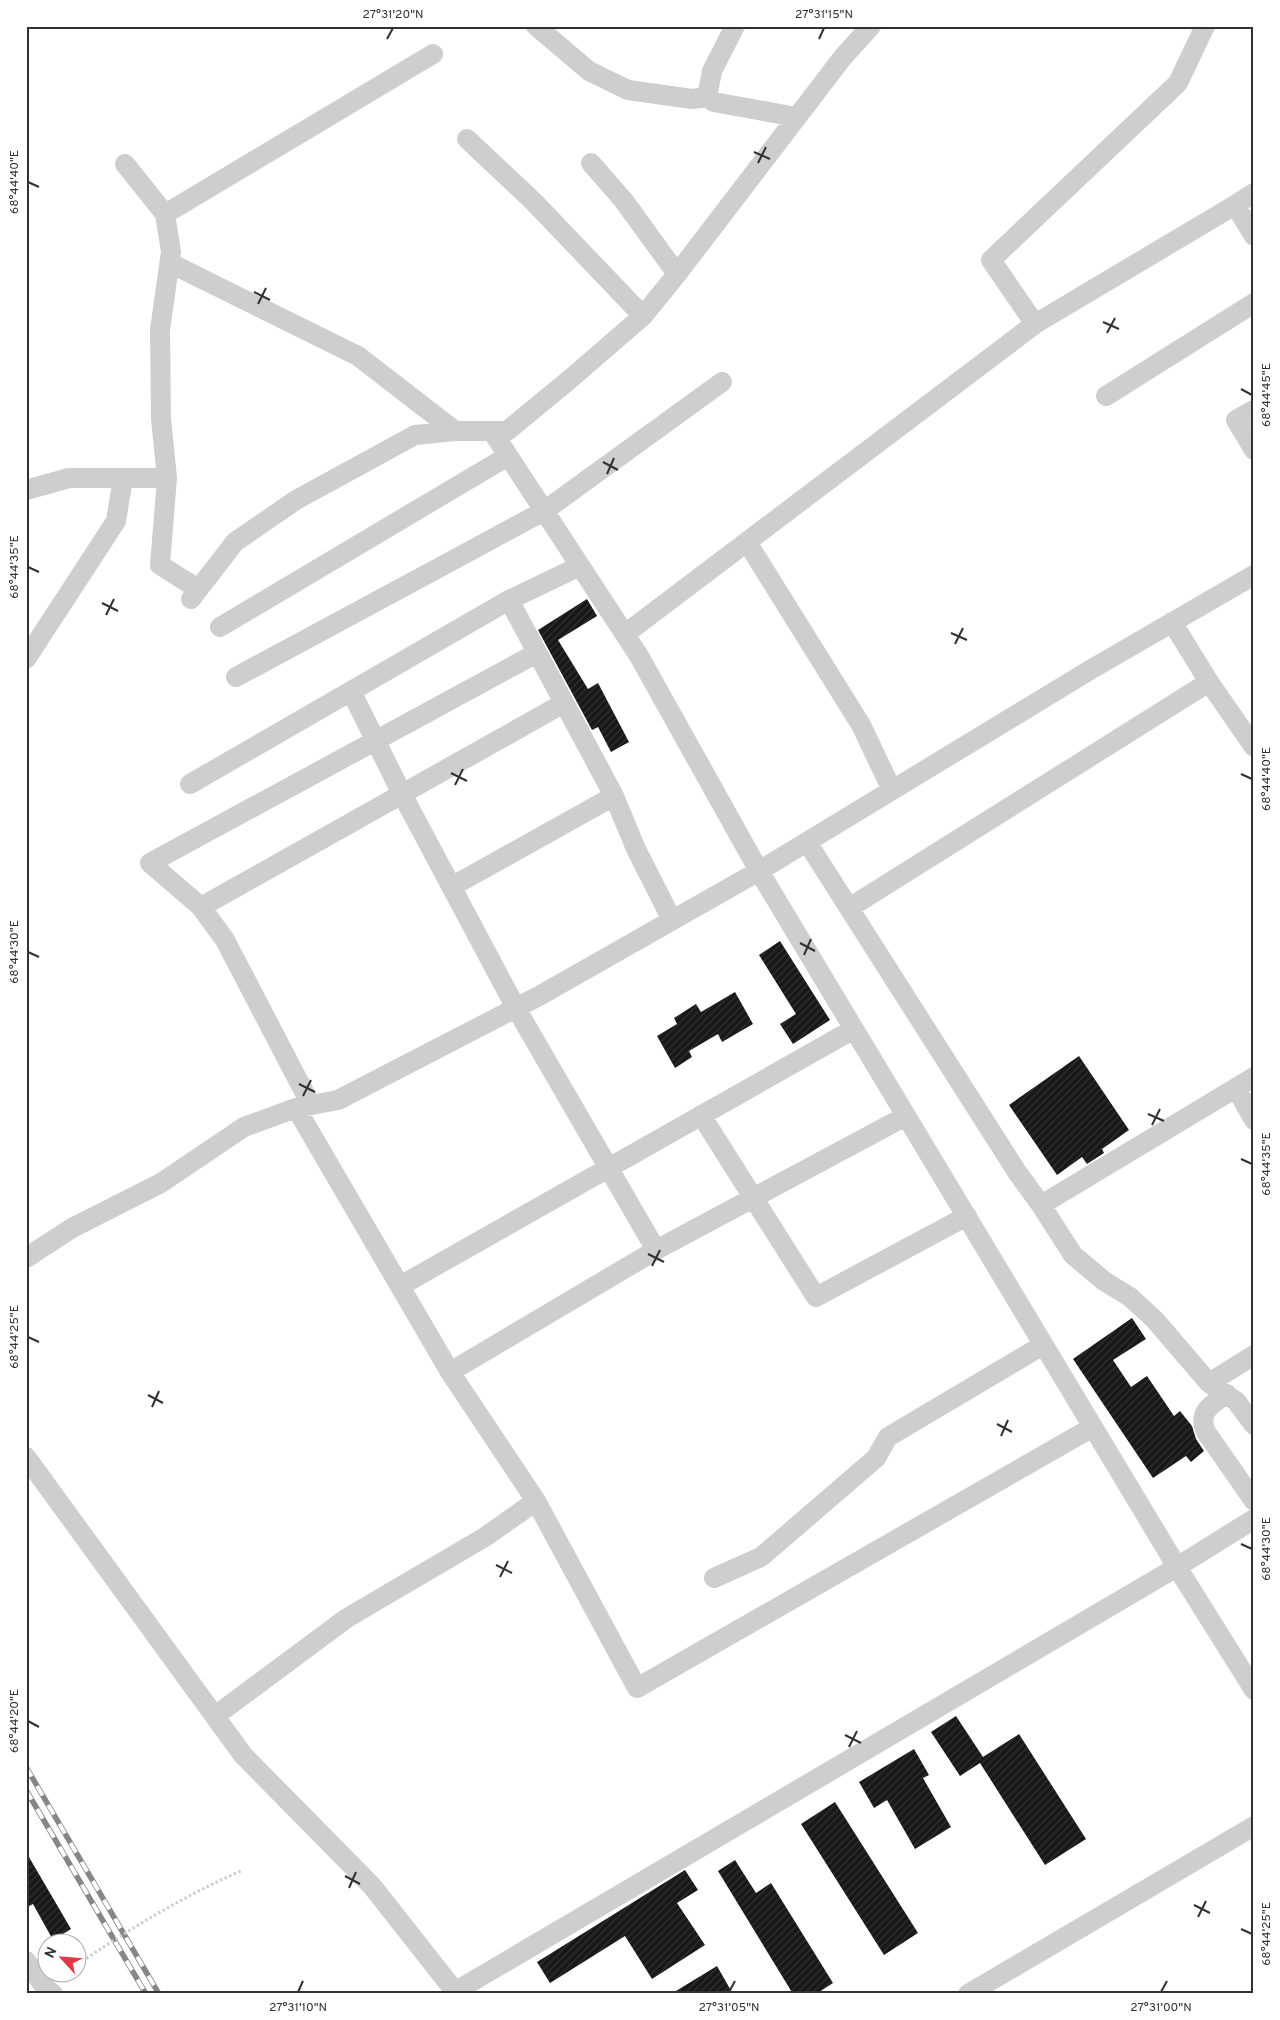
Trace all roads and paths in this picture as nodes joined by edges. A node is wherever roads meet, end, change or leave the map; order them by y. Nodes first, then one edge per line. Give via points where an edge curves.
1 (536, 26) edge
2 (735, 26) edge
3 (871, 26) edge
4 (1205, 26) edge
5 (433, 54) dead end
6 (707, 97) junction
7 (796, 117) junction
8 (467, 139) dead end
9 (591, 163) dead end
10 (125, 164) dead end
11 (1254, 193) edge
12 (1235, 205) junction
13 (165, 214) junction
14 (1254, 236) edge
15 (170, 263) junction
16 (677, 274) junction
17 (1254, 303) edge
18 (643, 316) junction
19 (1035, 324) junction
20 (722, 382) dead end
21 (1106, 396) dead end
22 (1254, 410) edge
23 (455, 431) junction
24 (492, 431) junction
25 (1254, 450) edge
26 (508, 456) junction
27 (123, 478) junction
28 (167, 478) junction
29 (26, 490) edge
30 (544, 511) junction
31 (748, 542) junction
32 (580, 566) junction
33 (1254, 575) edge
34 (509, 600) junction
35 (1172, 622) junction
36 (220, 627) dead end
37 (625, 634) junction
38 (538, 653) junction
39 (26, 659) edge
40 (236, 677) dead end
41 (1210, 682) junction
42 (351, 691) junction
43 (564, 703) junction
44 (376, 741) junction
45 (1254, 747) edge
46 (190, 784) dead end
47 (892, 790) junction
48 (402, 794) junction
49 (614, 796) junction
50 (807, 842) junction
51 (759, 871) junction
52 (452, 887) junction
53 (201, 907) junction
54 (849, 908) junction
55 (672, 920) junction
56 (516, 1008) junction
57 (854, 1029) junction
58 (1254, 1077) edge
59 (1236, 1088) junction
60 (303, 1107) junction
61 (701, 1115) junction
62 (906, 1116) junction
63 (1254, 1120) edge
64 (608, 1168) junction
65 (753, 1198) junction
66 (1041, 1205) junction
67 (966, 1216) junction
68 (656, 1250) junction
69 (26, 1258) edge
70 (400, 1286) junction
71 (1044, 1345) junction
72 (1254, 1355) edge
73 (450, 1372) junction
74 (1209, 1383) junction
75 (1227, 1394) junction
76 (1254, 1424) edge
77 (1093, 1427) junction
78 (26, 1457) edge
79 (1252, 1495) edge
80 (536, 1501) junction
81 (1254, 1519) edge
82 (1177, 1567) junction
83 (714, 1578) dead end
84 (1254, 1690) edge
85 (215, 1716) junction
86 (1254, 1826) edge
87 (241, 1871) dead end
88 (88, 1958) edge
89 (26, 1961) edge
90 (456, 1993) edge
91 (53, 1994) edge
92 (968, 1994) edge

1 - 6 street via 589,71 628,90 692,99
2 - 6 street via 712,71
3 - 7 street
4 - 19 street via 1178,83 991,260
5 - 13 street
6 - 7 street via 714,102
7 - 16 street
8 - 18 street via 533,201
9 - 16 street via 624,201
10 - 13 street
11 - 12 street
12 - 14 street
12 - 19 street
13 - 15 street
15 - 23 street via 358,356
15 - 28 street via 160,330 161,419
16 - 18 street
17 - 21 street
18 - 24 street via 507,431
19 - 31 street
20 - 30 street
22 - 25 street via 1236,420
23 - 24 street
23 - 28 street via 415,435 296,500 235,542 194,594 160,565
24 - 26 street
26 - 30 street
26 - 36 street
27 - 28 street
27 - 29 street via 69,478
27 - 39 street via 116,521
30 - 32 street
30 - 40 street
31 - 37 street
31 - 47 street via 861,725
32 - 34 street
32 - 37 street
33 - 35 street
34 - 38 street
34 - 42 street
35 - 41 street
35 - 47 street
37 - 51 street
38 - 43 street
38 - 44 street
41 - 45 street
41 - 54 street
42 - 44 street
42 - 46 street
43 - 48 street
43 - 49 street
44 - 48 street
44 - 53 street via 150,863
47 - 50 street
48 - 52 street
48 - 53 street
49 - 52 street
49 - 55 street via 636,849
50 - 51 street
50 - 54 street
51 - 55 street
51 - 57 street
52 - 56 street
53 - 60 street via 225,940
54 - 66 street via 1016,1172
55 - 56 street
56 - 60 street via 338,1100
56 - 64 street
57 - 61 street
57 - 62 street
58 - 59 street
59 - 63 street
59 - 66 street
60 - 69 street via 244,1127 161,1183 72,1228
60 - 70 street
61 - 64 street
61 - 65 street
62 - 65 street
62 - 67 street
64 - 68 street
64 - 70 street
65 - 67 street via 816,1297
65 - 68 street
66 - 74 street via 1073,1255 1155,1320
67 - 71 street
68 - 73 street
70 - 73 street
71 - 77 street
71 - 83 street via 888,1437 876,1458 761,1557
72 - 74 street
73 - 80 street
74 - 75 street
75 - 76 street
75 - 79 street via 1210,1406 1202,1423
77 - 80 street via 637,1688
77 - 82 street
78 - 85 street
80 - 85 street via 485,1537 347,1618
81 - 82 street
82 - 84 street
82 - 90 street
85 - 90 street via 243,1755 372,1886
86 - 92 street
87 - 88 path, bridge via 146,1921
89 - 91 street

